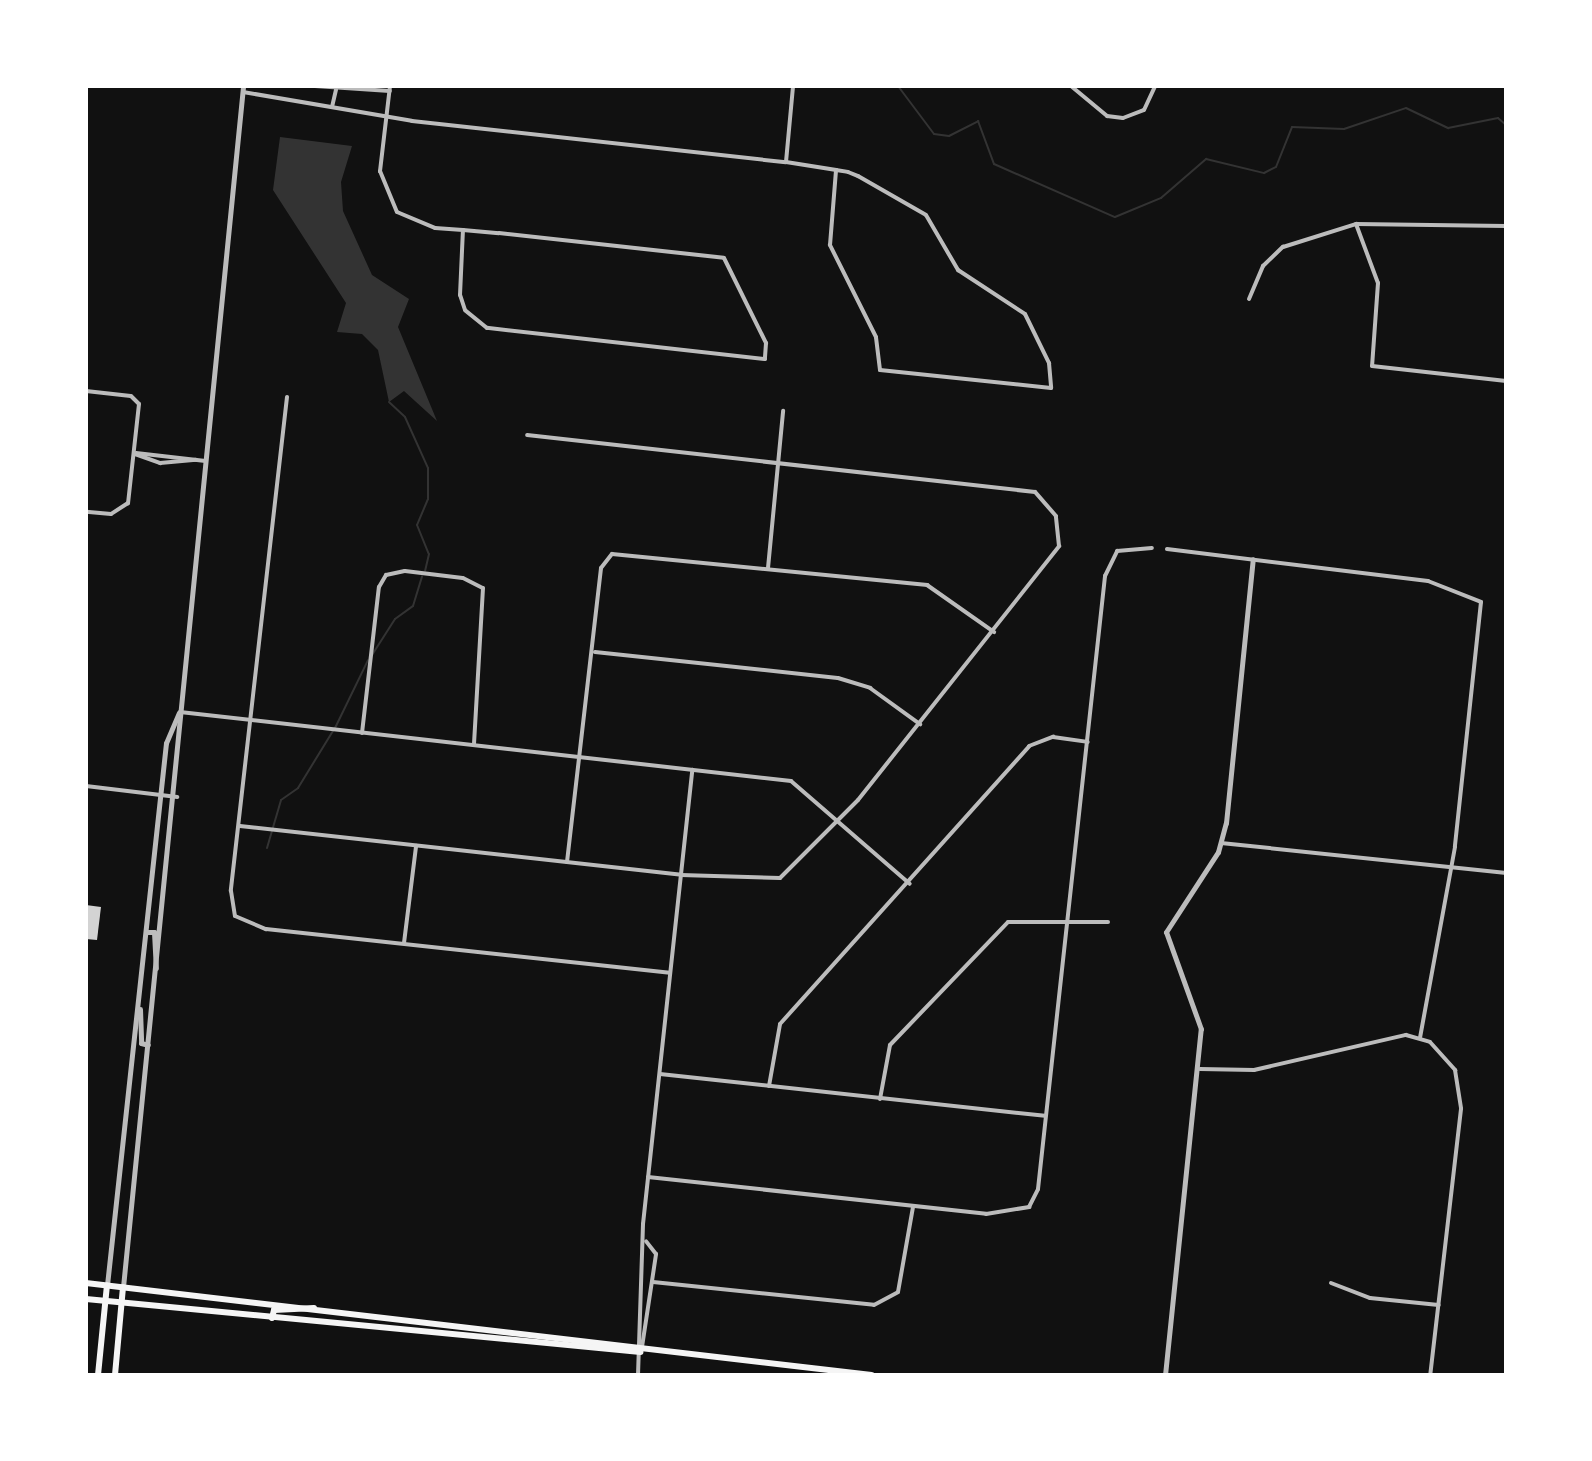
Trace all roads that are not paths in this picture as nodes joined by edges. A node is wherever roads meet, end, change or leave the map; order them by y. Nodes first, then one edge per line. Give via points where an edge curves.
1 (315, 86) edge
2 (793, 86) edge
3 (1071, 86) edge
4 (1155, 86) edge
5 (390, 88) edge
6 (243, 89) edge
7 (336, 89) junction
8 (332, 108) junction
9 (387, 116) junction
10 (786, 162) junction
11 (836, 170) junction
12 (1356, 224) junction
13 (1506, 226) edge
14 (463, 230) junction
15 (1249, 299) dead end
16 (1506, 381) edge
17 (86, 391) edge
18 (287, 397) dead end
19 (783, 411) dead end
20 (527, 435) dead end
21 (160, 451) junction
22 (135, 454) junction
23 (196, 460) junction
24 (206, 461) junction
25 (160, 463) junction
26 (777, 464) junction
27 (86, 512) edge
28 (1152, 548) dead end
29 (1167, 549) dead end
30 (1253, 559) junction
31 (768, 568) junction
32 (994, 632) junction
33 (595, 652) junction
34 (180, 712) junction
35 (250, 721) junction
36 (920, 724) junction
37 (362, 733) junction
38 (1088, 742) junction
39 (474, 746) junction
40 (584, 758) junction
41 (692, 770) junction
42 (86, 786) edge
43 (161, 795) junction
44 (177, 797) junction
45 (837, 818) junction
46 (240, 826) junction
47 (1221, 843) junction
48 (416, 846) junction
49 (567, 862) junction
50 (1450, 867) junction
51 (1506, 873) edge
52 (681, 875) junction
53 (910, 884) junction
54 (1067, 918) junction
55 (1108, 922) dead end
56 (147, 932) junction
57 (404, 944) junction
58 (158, 973) junction
59 (670, 973) junction
60 (139, 1000) junction
61 (1420, 1037) junction
62 (148, 1045) junction
63 (1200, 1069) junction
64 (660, 1074) junction
65 (769, 1086) junction
66 (880, 1099) junction
67 (1045, 1116) junction
68 (648, 1177) junction
69 (913, 1207) junction
70 (644, 1239) junction
71 (653, 1282) junction
72 (86, 1283) edge
73 (1331, 1283) dead end
74 (107, 1285) junction
75 (123, 1287) junction
76 (86, 1299) edge
77 (105, 1301) junction
78 (122, 1303) junction
79 (1439, 1305) junction
80 (325, 1307) junction
81 (272, 1318) junction
82 (640, 1352) junction
83 (98, 1375) edge
84 (115, 1375) edge
85 (638, 1375) edge
86 (872, 1375) edge
87 (1165, 1375) edge
88 (1430, 1375) edge

1 - 7 street
2 - 10 street
3 - 4 street via 1107,116 1123,118 1144,110
5 - 7 street
5 - 9 street
6 - 8 street
6 - 24 street
7 - 8 street
8 - 9 street
9 - 10 street
9 - 14 street via 380,171 397,212 411,222
10 - 11 street
11 - 11 street via 926,215 958,270 1025,314 1049,363 1051,388 880,370 876,337 830,245
12 - 13 street
12 - 15 street via 1283,247 1263,266
12 - 16 street via 1378,283 1372,366
14 - 14 street via 460,295 465,310 487,328 765,359 766,343 724,258
17 - 22 street via 131,396 139,404
18 - 35 street
19 - 26 street
20 - 26 street
21 - 22 street
21 - 23 street
21 - 25 street
22 - 25 street
22 - 27 street via 125,510
23 - 24 street
23 - 25 street
24 - 34 street
26 - 31 street
26 - 32 street via 1035,492 1056,516 1059,546
28 - 38 street via 1125,547 1108,561
29 - 30 street
30 - 47 street
30 - 50 street via 1428,581 1481,602
31 - 32 street via 927,585
31 - 33 street via 612,554 601,568
32 - 36 street
33 - 36 street via 838,678 870,688
33 - 40 street
34 - 35 street
34 - 43 street via 166,743
34 - 44 street
35 - 37 street
35 - 46 street
36 - 45 street
37 - 39 street
37 - 39 street via 376,602 386,575 477,581 487,616
38 - 53 street via 1053,737 1029,746
38 - 54 street
39 - 40 street
40 - 41 street
40 - 49 street
41 - 45 street via 791,781
41 - 52 street
42 - 43 street
43 - 44 street
43 - 56 street
44 - 58 street
45 - 52 street via 789,871 768,882
45 - 53 street
46 - 48 street
46 - 57 street via 235,916 266,929
47 - 50 street
47 - 63 street via 1166,932 1198,1009
48 - 49 street
48 - 57 street
49 - 52 street
50 - 51 street
50 - 61 street
52 - 59 street
53 - 65 street via 780,1024
54 - 55 street
54 - 66 street via 1008,922 890,1045
54 - 67 street
56 - 58 street via 154,932
56 - 60 street
57 - 59 street
58 - 62 street
59 - 64 street
60 - 62 street via 141,1043
60 - 74 street
61 - 63 street via 1386,1037 1254,1070
61 - 79 street via 1445,1057 1460,1085
62 - 75 street
63 - 87 street
64 - 65 street
64 - 68 street
65 - 66 street
66 - 67 street
67 - 69 street via 1038,1189 1029,1207 1007,1215
68 - 69 street
68 - 70 street
69 - 71 street via 898,1292 874,1305
70 - 71 street via 656,1254
70 - 82 street via 635,1332
71 - 82 street
72 - 74 main road
73 - 79 street via 1370,1298
74 - 75 main road
74 - 77 main road
75 - 78 main road
75 - 80 main road
76 - 77 main road
77 - 78 main road
77 - 83 main road
78 - 81 main road
78 - 84 main road
79 - 88 street
80 - 81 main road via 274,1310
80 - 82 main road via 625,1343
81 - 82 main road
82 - 85 street
82 - 86 main road

